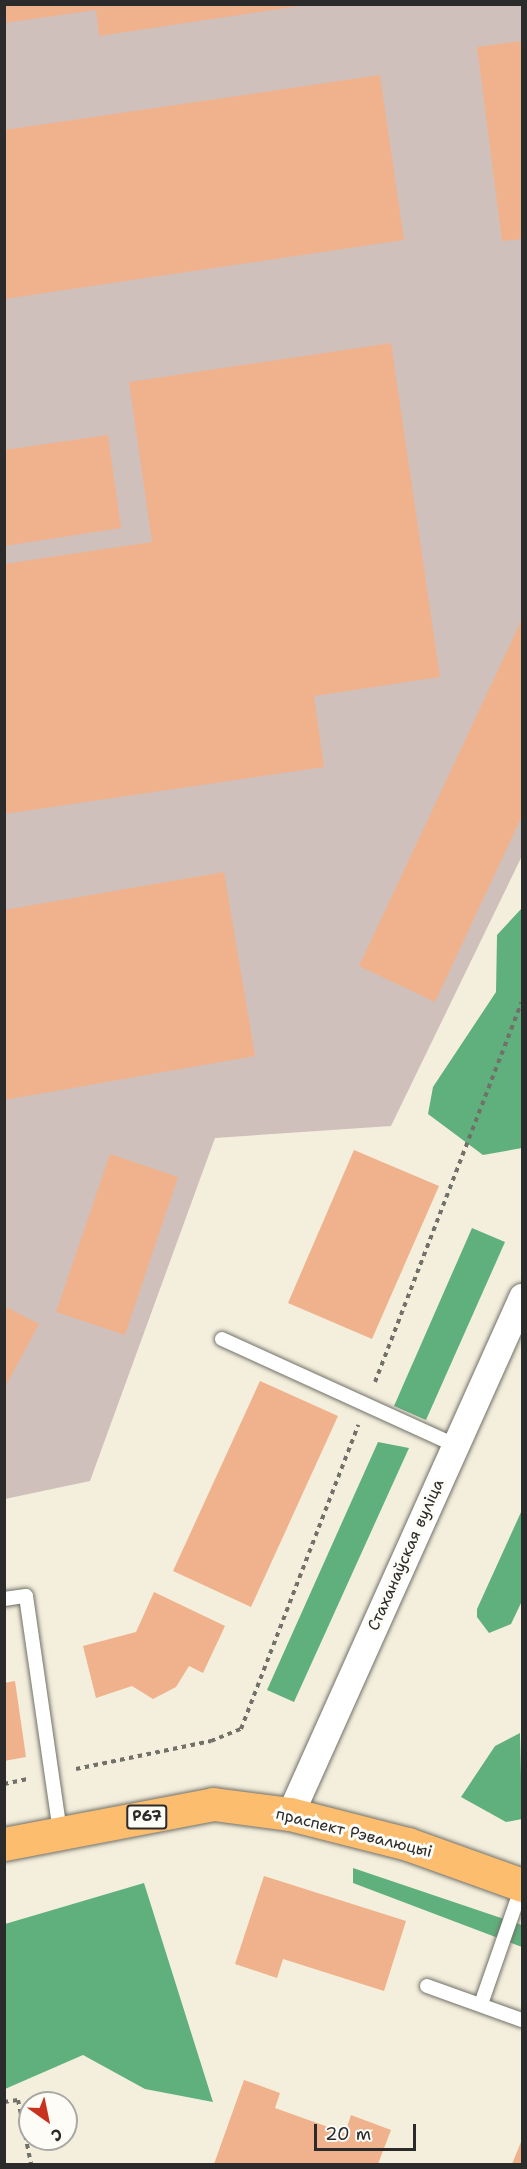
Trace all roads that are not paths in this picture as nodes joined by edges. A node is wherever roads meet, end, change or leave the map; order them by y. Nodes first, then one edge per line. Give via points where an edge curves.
1 (522, 1297) edge
2 (222, 1339) dead end
3 (455, 1445) junction
4 (4, 1599) edge
5 (290, 1814) junction
6 (60, 1833) junction
7 (4, 1844) edge
8 (522, 1886) edge
9 (427, 1986) dead end
10 (481, 2004) junction
11 (522, 2020) edge

1 - 3 street, Стаханаўская вуліца
2 - 3 lane
3 - 5 street, Стаханаўская вуліца
4 - 6 lane via 26,1596
5 - 6 main road, праспект Рэвалюцыі / Р67 via 213,1804
5 - 8 main road, праспект Рэвалюцыі / Р67 via 408,1844
6 - 7 main road, праспект Рэвалюцыі / Р67
8 - 10 lane
9 - 10 lane
10 - 11 lane

